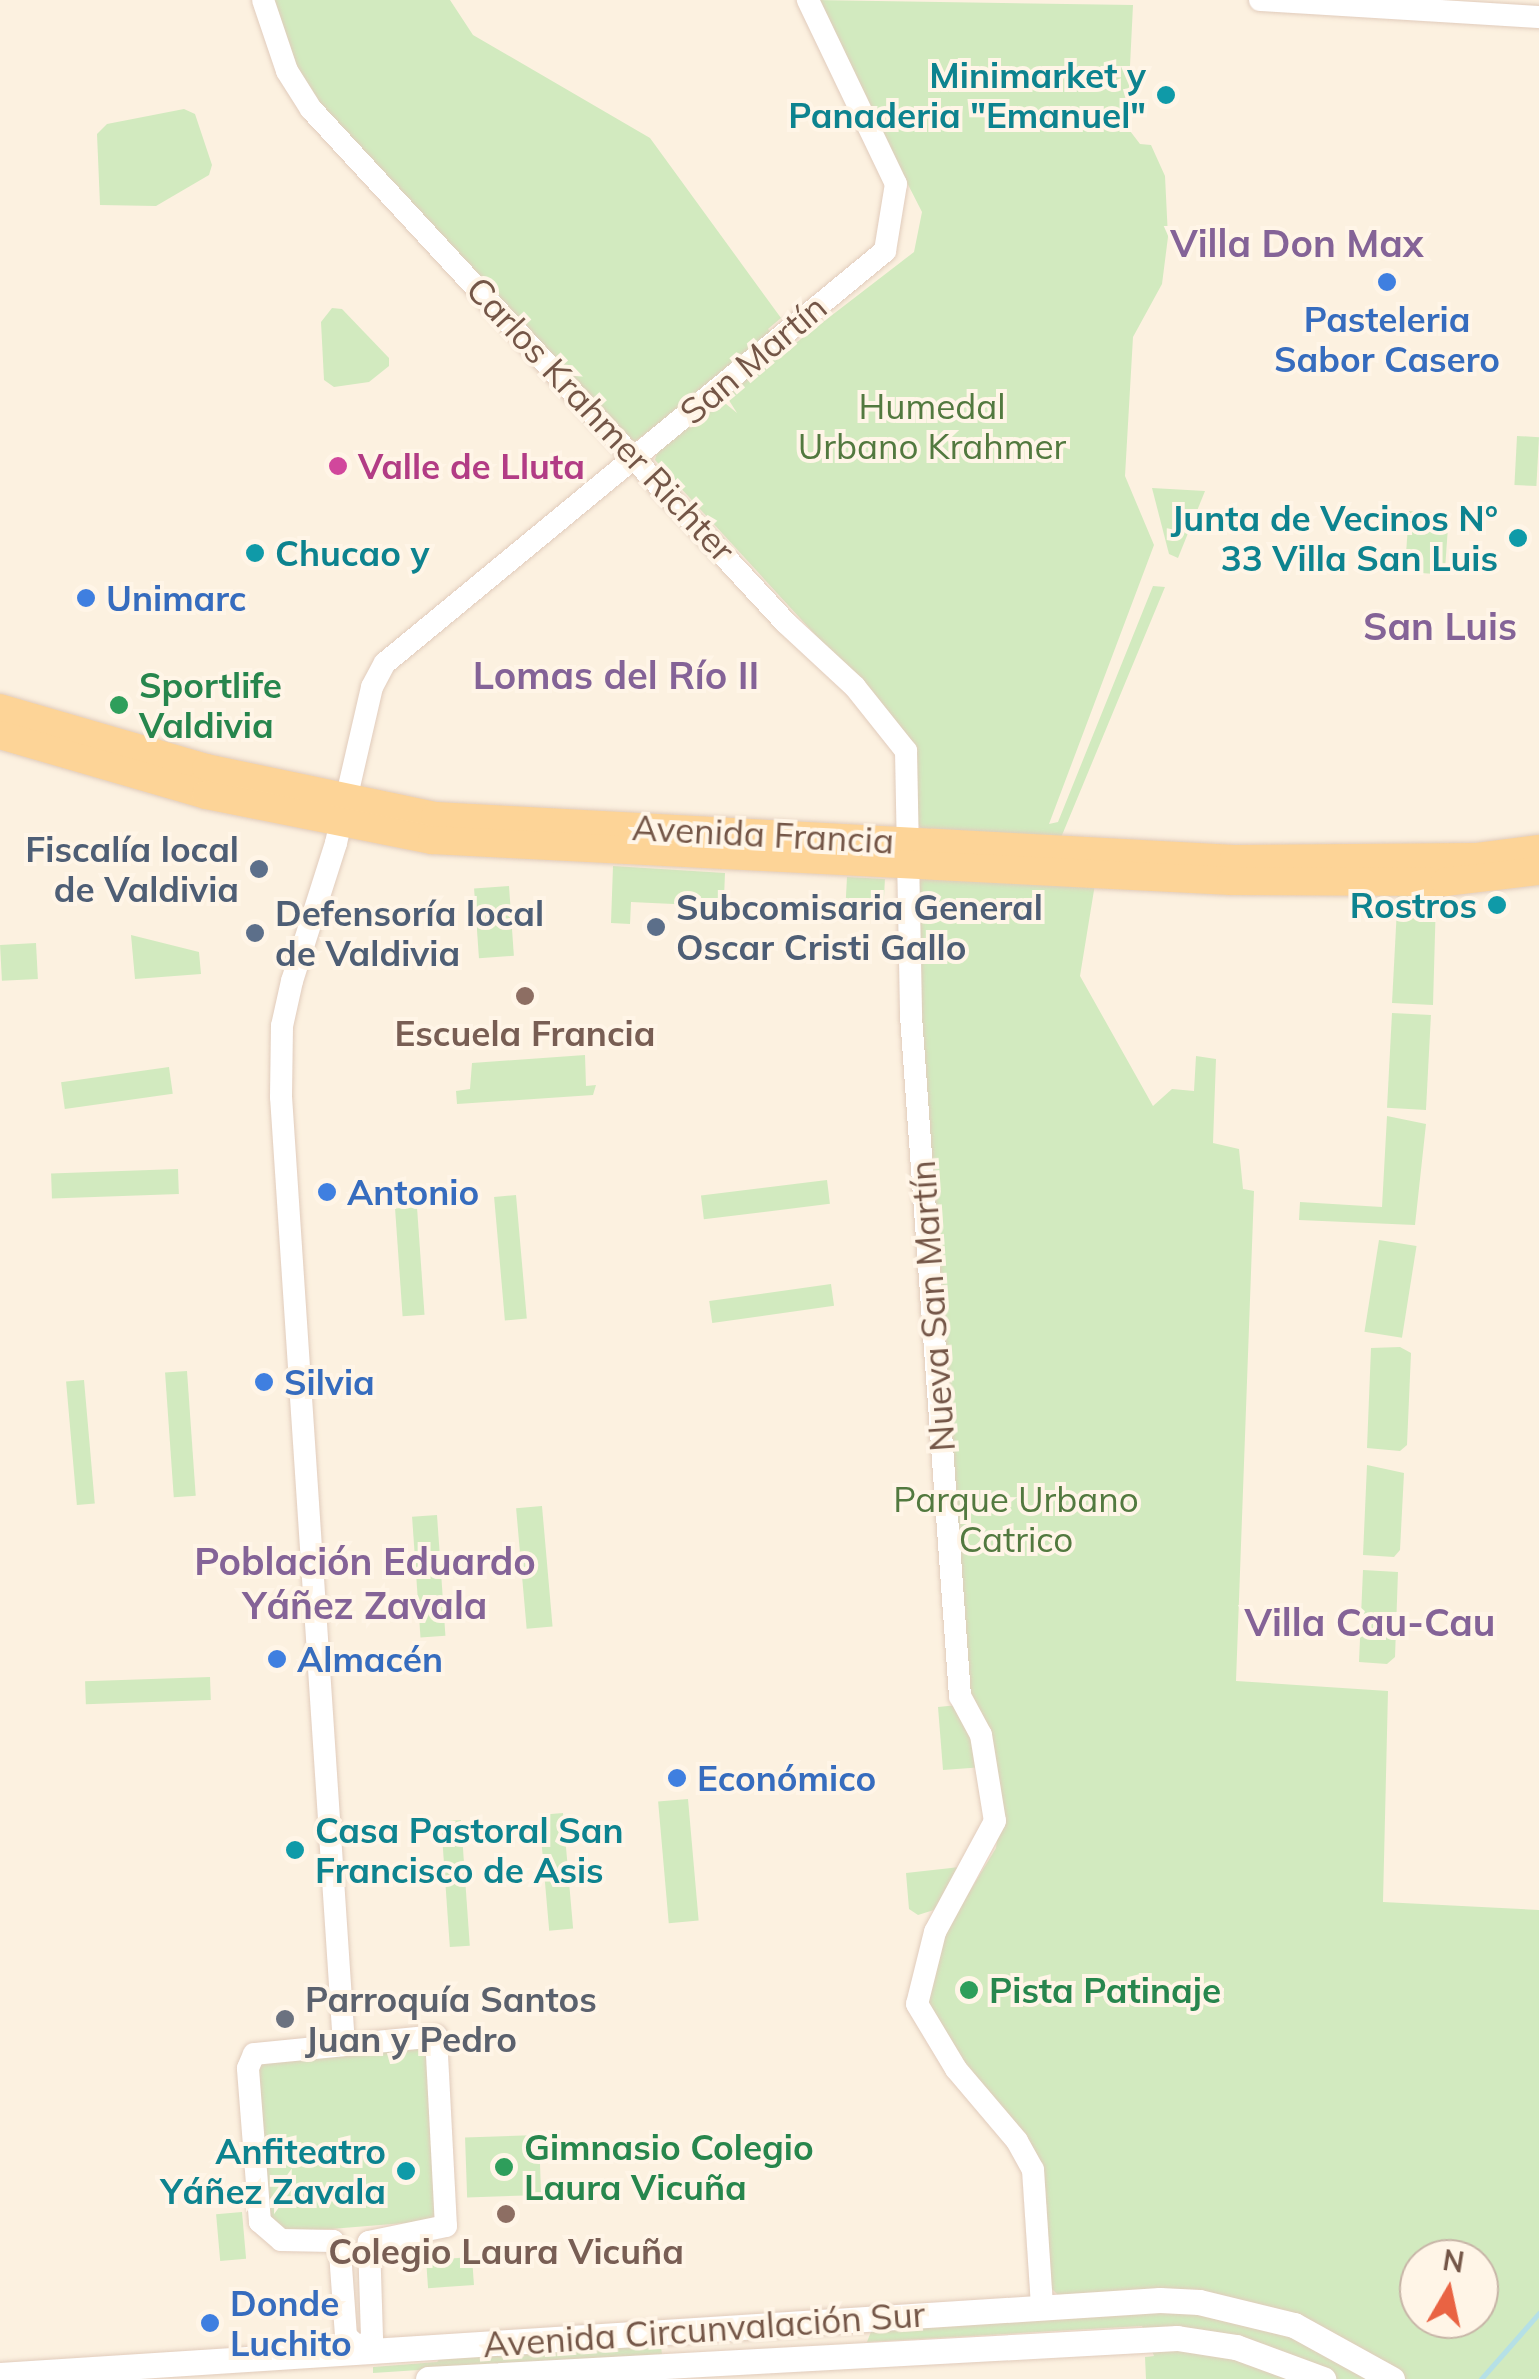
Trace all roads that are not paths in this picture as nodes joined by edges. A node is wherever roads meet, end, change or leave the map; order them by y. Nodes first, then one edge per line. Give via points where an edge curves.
1 (263, 0) edge
2 (808, 0) edge
3 (1260, 0) edge
4 (1539, 17) edge
5 (636, 456) junction
6 (0, 708) edge
7 (0, 735) edge
8 (343, 814) junction
9 (1539, 849) edge
10 (906, 854) junction
11 (1478, 868) junction
12 (1539, 872) edge
13 (344, 2045) junction
14 (1042, 2306) junction
15 (1328, 2341) junction
16 (1317, 2375) edge
17 (0, 2376) edge
18 (428, 2379) edge
19 (1392, 2379) edge

1 - 5 street, Carlos Krahmer Richter via 287,71 311,109
2 - 5 street, San Martín via 896,184 885,251
3 - 4 street
5 - 8 street, San Martín via 402,647 372,687
5 - 10 street, Carlos Krahmer Richter via 786,623 892,726 910,772
6 - 8 main road, Avenida Francia
7 - 8 main road, Avenida Francia via 206,795
8 - 10 main road, Avenida Francia
8 - 13 street, San Martín via 282,1026 283,1126
9 - 11 main road, Avenida Francia
10 - 11 main road, Avenida Francia
10 - 14 street, Nueva San Martín via 911,1016 960,1696 981,1735 996,1821 936,1932 916,2004 1033,2170
11 - 12 main road, Avenida Francia
13 - 13 street via 436,2036 446,2226 369,2242 372,2339 359,2348 346,2336 340,2252 333,2242 280,2240 260,2222 248,2083 254,2054
14 - 15 main road, Avenida Circunvalación Sur via 1200,2302 1294,2325
14 - 17 main road, Avenida Circunvalación Sur
15 - 16 main road
15 - 19 main road, Avenida Circunvalación Sur
16 - 18 main road, Avenida Circunvalación Sur via 1236,2347 1176,2338

